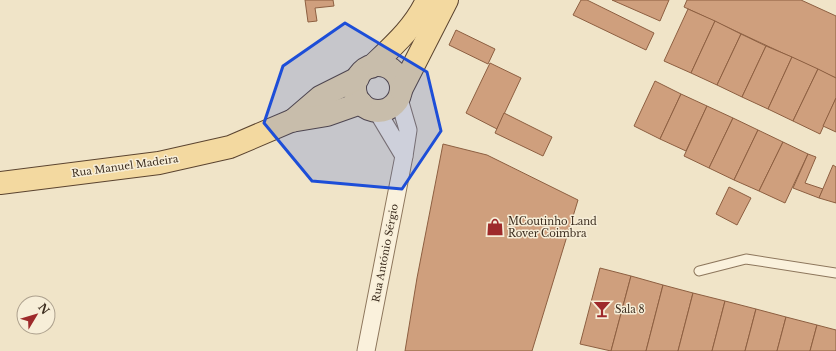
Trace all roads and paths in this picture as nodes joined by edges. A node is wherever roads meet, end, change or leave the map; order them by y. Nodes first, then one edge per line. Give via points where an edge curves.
1 (427, 0) edge
2 (447, 0) edge
3 (364, 72) junction
4 (400, 95) junction
5 (369, 107) junction
6 (291, 121) junction
7 (404, 156) junction
8 (0, 183) edge
9 (700, 271) dead end
10 (836, 273) edge
11 (366, 351) edge

1 - 3 main road, Rua Manuel Madeira via 399,41
2 - 4 main road
3 - 4 main road via 380,66 389,68 396,73 400,81
3 - 5 main road via 356,87 356,96
3 - 6 main road, Rua Manuel Madeira via 320,97
4 - 5 main road via 394,106 386,110
4 - 7 street, Rua António Sérgio via 408,130
5 - 6 main road, Rua Manuel Madeira
5 - 7 street
6 - 8 main road, Rua Manuel Madeira via 230,147 159,163
7 - 11 street, Rua António Sérgio
9 - 10 lane via 746,259

